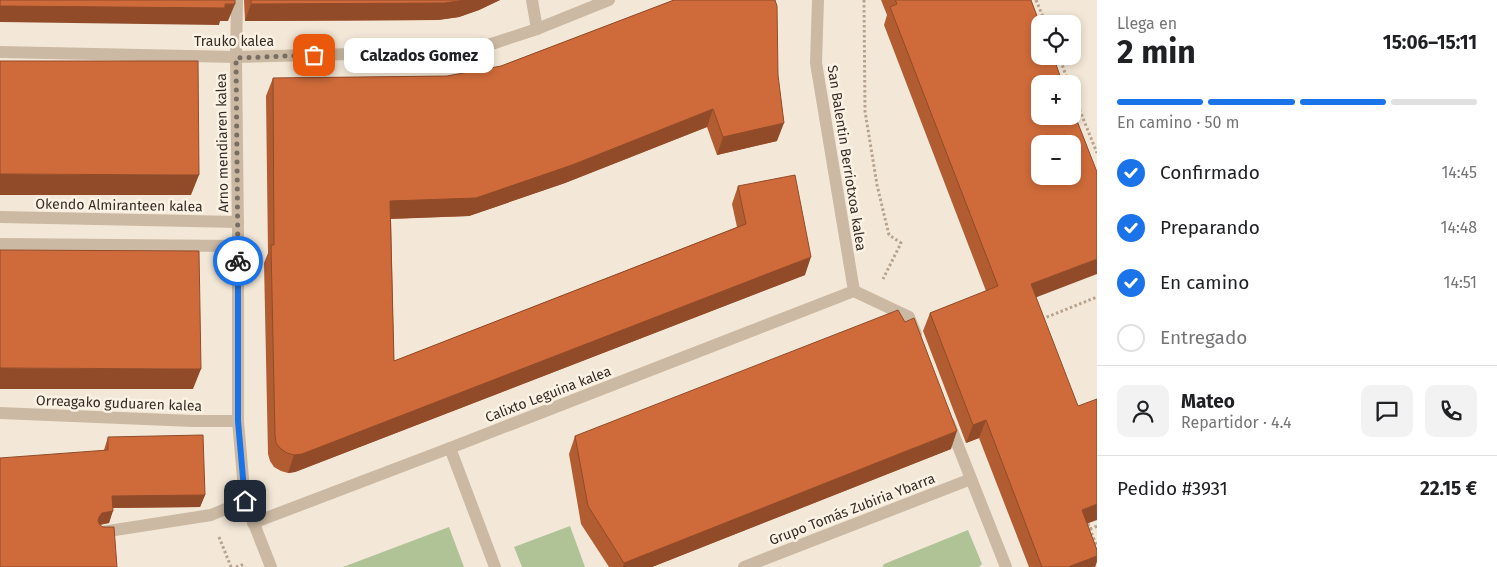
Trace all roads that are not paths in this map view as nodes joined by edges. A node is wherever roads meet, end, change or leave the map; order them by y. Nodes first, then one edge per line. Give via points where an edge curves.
1 (237, 0) edge
2 (532, 0) edge
3 (609, 0) edge
4 (818, 0) edge
5 (537, 28) junction
6 (0, 52) edge
7 (236, 58) junction
8 (0, 217) edge
9 (238, 222) junction
10 (0, 244) edge
11 (238, 246) junction
12 (854, 291) junction
13 (919, 341) edge
14 (0, 413) edge
15 (946, 415) edge
16 (238, 421) junction
17 (450, 448) junction
18 (970, 479) junction
19 (245, 501) junction
20 (253, 523) junction
21 (102, 532) edge
22 (271, 567) edge
23 (495, 567) edge
24 (744, 567) edge
25 (1006, 567) edge

1 - 7 street, Arno mendiaren kalea
2 - 5 street
3 - 5 street, Trauko kalea
4 - 12 street, San Balentin Berriotxoa kalea via 816,63
5 - 7 street, Trauko kalea via 470,51
6 - 7 street, Trauko kalea
7 - 9 street, Arno mendiaren kalea
8 - 9 street, Okendo Almiranteen kalea
9 - 11 street, Arno mendiaren kalea
10 - 11 street
11 - 16 street, Arno mendiaren kalea
12 - 13 street via 909,316
12 - 17 street, Calixto Leguina kalea
14 - 16 street, Orreagako guduaren kalea
15 - 18 street
16 - 19 street, Arno mendiaren kalea
17 - 20 street, Calixto Leguina kalea
17 - 23 street
18 - 24 street, Grupo Tomás Zubiria Ybarra
18 - 25 street
19 - 20 street, Arno mendiaren kalea
19 - 21 street via 211,515
20 - 22 street, Arno mendiaren kalea

